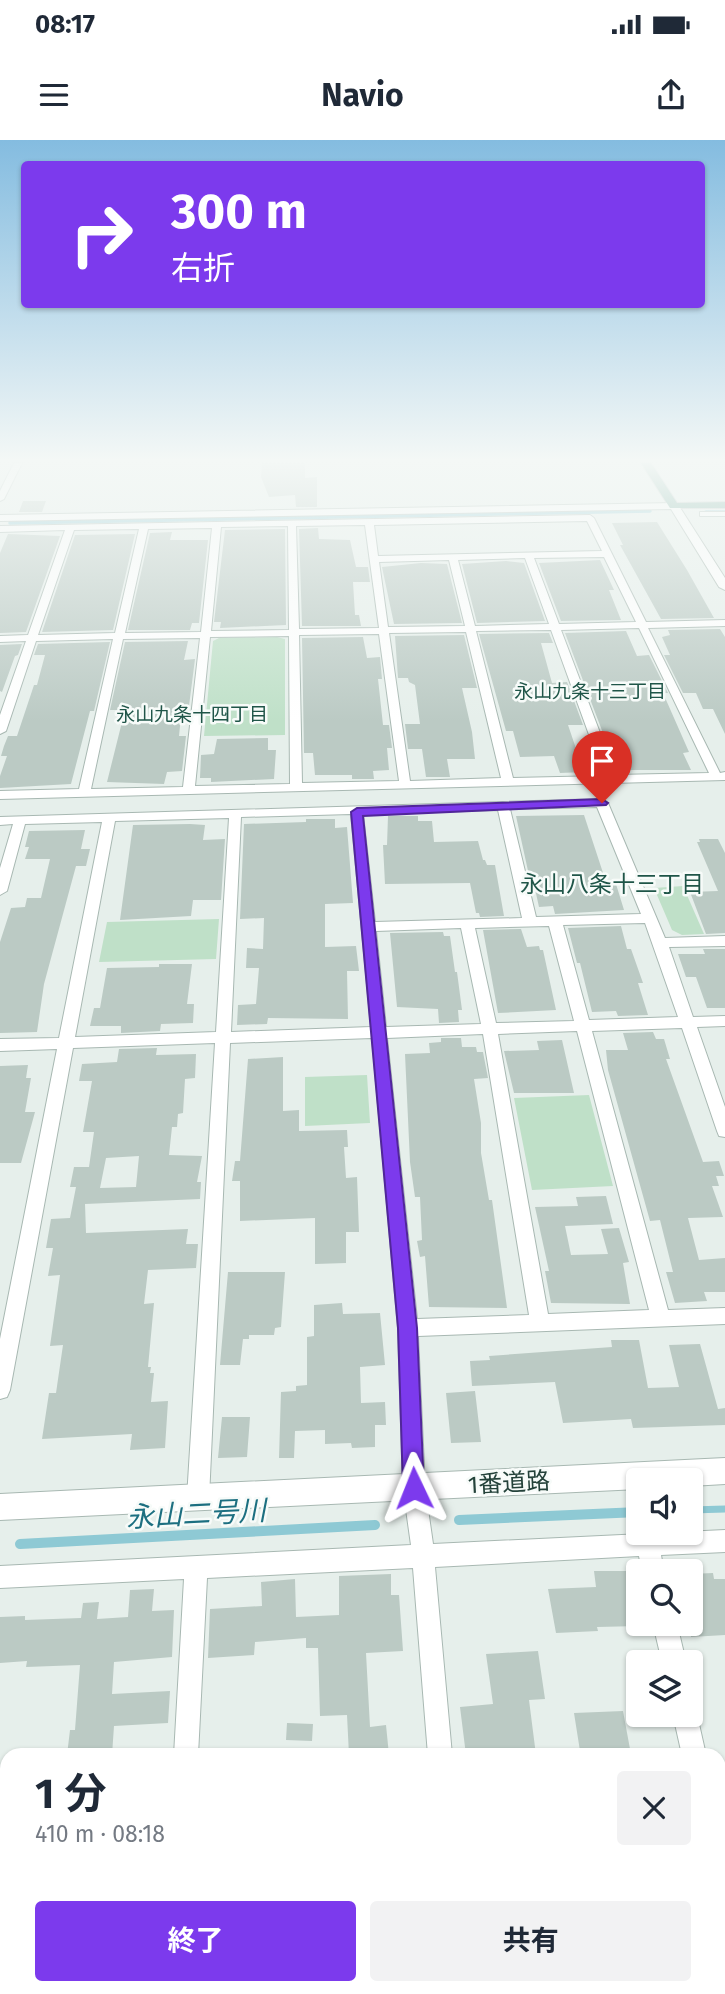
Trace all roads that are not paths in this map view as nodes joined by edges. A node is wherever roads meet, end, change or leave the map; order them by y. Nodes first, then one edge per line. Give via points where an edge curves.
1 (63, 550) edge
2 (139, 550) edge
3 (215, 550) edge
4 (292, 550) edge
5 (373, 550) edge
6 (604, 550) edge
7 (701, 550) edge
8 (606, 554) junction
9 (529, 556) junction
10 (453, 558) junction
11 (374, 559) junction
12 (725, 587) edge
13 (725, 623) edge
14 (641, 624) junction
15 (554, 626) junction
16 (471, 628) junction
17 (384, 629) junction
18 (292, 632) junction
19 (206, 634) junction
20 (119, 636) junction
21 (32, 638) junction
22 (0, 639) edge
23 (0, 731) edge
24 (720, 776) edge
25 (611, 779) junction
26 (508, 781) junction
27 (405, 785) junction
28 (296, 787) junction
29 (189, 790) junction
30 (84, 792) junction
31 (0, 795) edge
32 (503, 806) junction
33 (357, 812) junction
34 (235, 814) junction
35 (109, 818) junction
36 (0, 821) edge
37 (20, 821) junction
38 (0, 891) edge
39 (649, 918) junction
40 (530, 921) junction
41 (555, 921) junction
42 (467, 923) junction
43 (370, 926) junction
44 (725, 941) edge
45 (660, 943) junction
46 (725, 1021) edge
47 (688, 1023) junction
48 (583, 1026) junction
49 (490, 1029) junction
50 (380, 1033) junction
51 (224, 1037) junction
52 (66, 1043) junction
53 (0, 1045) edge
54 (722, 1114) edge
55 (725, 1131) edge
56 (725, 1316) edge
57 (661, 1318) junction
58 (540, 1323) junction
59 (408, 1328) junction
60 (5, 1347) edge
61 (0, 1390) edge
62 (725, 1471) edge
63 (414, 1488) junction
64 (198, 1498) junction
65 (0, 1507) edge
66 (725, 1541) edge
67 (703, 1542) edge
68 (648, 1545) joint
69 (423, 1555) junction
70 (651, 1559) edge
71 (196, 1568) junction
72 (0, 1577) edge
73 (688, 1727) edge
74 (186, 1748) edge
75 (439, 1748) edge
76 (692, 1748) edge

1 - 21 street
2 - 20 street
3 - 19 street
4 - 18 street
5 - 11 street
6 - 8 street
7 - 12 street
8 - 9 street
8 - 14 street
9 - 10 street
9 - 15 street
10 - 11 street
10 - 16 street
11 - 17 street
13 - 14 street
14 - 15 street
14 - 24 street
15 - 16 street
15 - 25 street
16 - 17 street
16 - 26 street
17 - 18 street
17 - 27 street
18 - 19 street
18 - 28 street
19 - 20 street
19 - 29 street
20 - 21 street
20 - 30 street
21 - 22 street
21 - 23 street
24 - 25 street
25 - 26 street
26 - 27 street
27 - 28 street
28 - 29 street
29 - 30 street
30 - 31 street
32 - 33 street
32 - 39 street via 602,803
32 - 40 street
33 - 34 street
33 - 43 street
34 - 35 street
34 - 51 street
35 - 37 street
35 - 52 street
36 - 37 street
37 - 38 street
39 - 41 street
39 - 45 street
40 - 41 street
40 - 42 street
41 - 48 street
42 - 43 street
42 - 49 street
43 - 50 street
44 - 45 street
45 - 47 street
46 - 47 street
47 - 48 street
47 - 54 street
48 - 49 street
48 - 57 street
49 - 50 street
49 - 58 street
50 - 51 street
50 - 59 street
51 - 52 street
51 - 64 street
52 - 53 street
52 - 60 street
54 - 55 street
56 - 57 street
57 - 58 street
58 - 59 street
59 - 63 street
60 - 61 street
62 - 63 street, 1番道路
63 - 64 street, 1番道路
63 - 69 street
64 - 65 street, 1番道路
66 - 67 street
68 - 69 street
68 - 70 street
69 - 71 street
69 - 75 street
71 - 72 street
71 - 74 street
73 - 76 street

